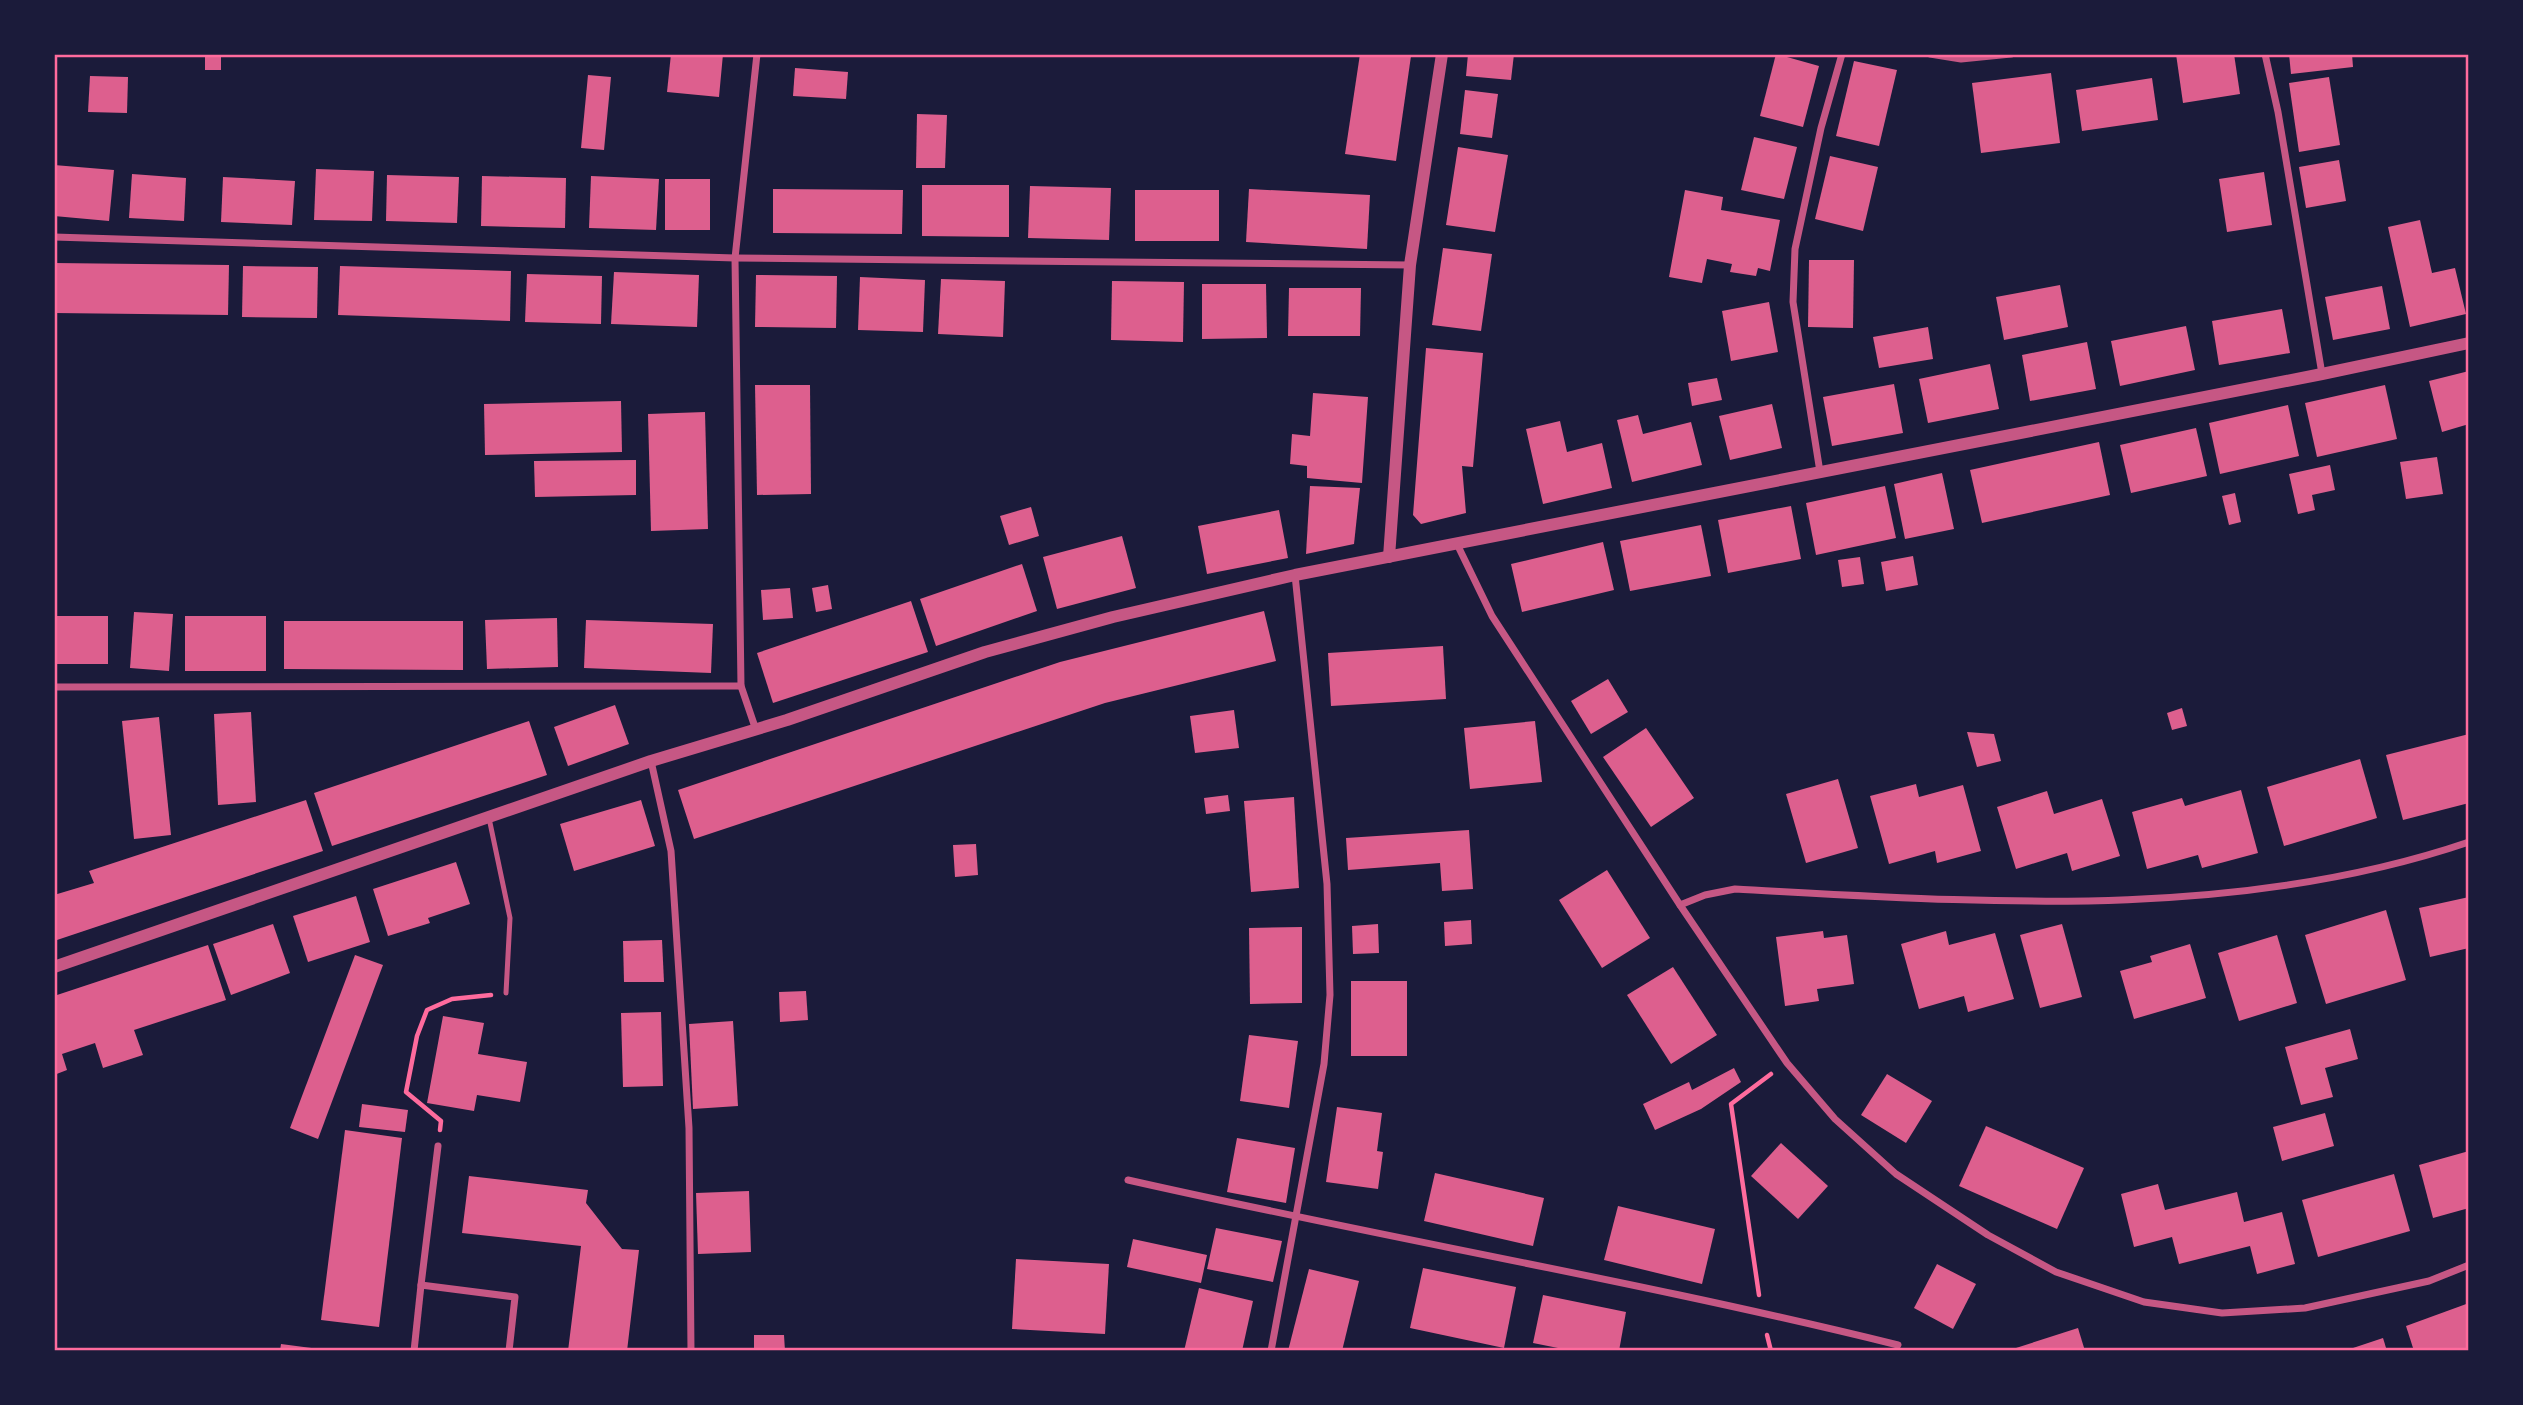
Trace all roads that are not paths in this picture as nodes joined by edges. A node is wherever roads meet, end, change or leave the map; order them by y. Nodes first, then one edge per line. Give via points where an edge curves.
1 (757, 54) edge
2 (1442, 54) edge
3 (1842, 54) edge
4 (1930, 54) edge
5 (2011, 54) edge
6 (2265, 54) edge
7 (54, 237) edge
8 (735, 258) junction
9 (1410, 265) junction
10 (2469, 343) edge
11 (2322, 374) junction
12 (1820, 472) junction
13 (1457, 544) junction
14 (1390, 557) junction
15 (1295, 575) junction
16 (741, 686) junction
17 (54, 687) edge
18 (756, 730) junction
19 (651, 761) junction
20 (489, 818) junction
21 (2469, 842) edge
22 (1680, 905) junction
23 (54, 967) edge
24 (506, 993) road end
25 (438, 1146) road end
26 (1128, 1180) dead end
27 (1297, 1218) junction
28 (2469, 1265) edge
29 (421, 1285) junction
30 (1898, 1345) dead end
31 (414, 1351) edge
32 (509, 1351) edge
33 (691, 1351) edge
34 (1271, 1351) edge

1 - 8 street
2 - 9 street
3 - 12 street via 1806,194 1795,262 1793,302
4 - 5 street via 1961,60
6 - 11 street
7 - 8 street
8 - 9 street
8 - 16 street
9 - 14 street
10 - 11 street
11 - 12 street
12 - 13 street
13 - 14 street
13 - 22 street via 1492,616
14 - 15 street
15 - 18 street via 985,652
15 - 27 street via 1327,884 1330,995 1324,1065
16 - 17 street
16 - 18 street
18 - 19 street
19 - 20 street
19 - 33 street via 671,851 689,1128
20 - 23 street
20 - 24 lane via 510,918
21 - 22 street via 2330,878 2234,891 2056,902 1735,888
22 - 28 street via 1787,1063 1835,1119 1896,1174 1988,1235 2056,1272 2144,1302 2222,1313 2305,1308 2429,1281
25 - 29 street
26 - 27 street
27 - 30 street via 1761,1311
27 - 34 street
29 - 31 street
29 - 32 street via 515,1297

